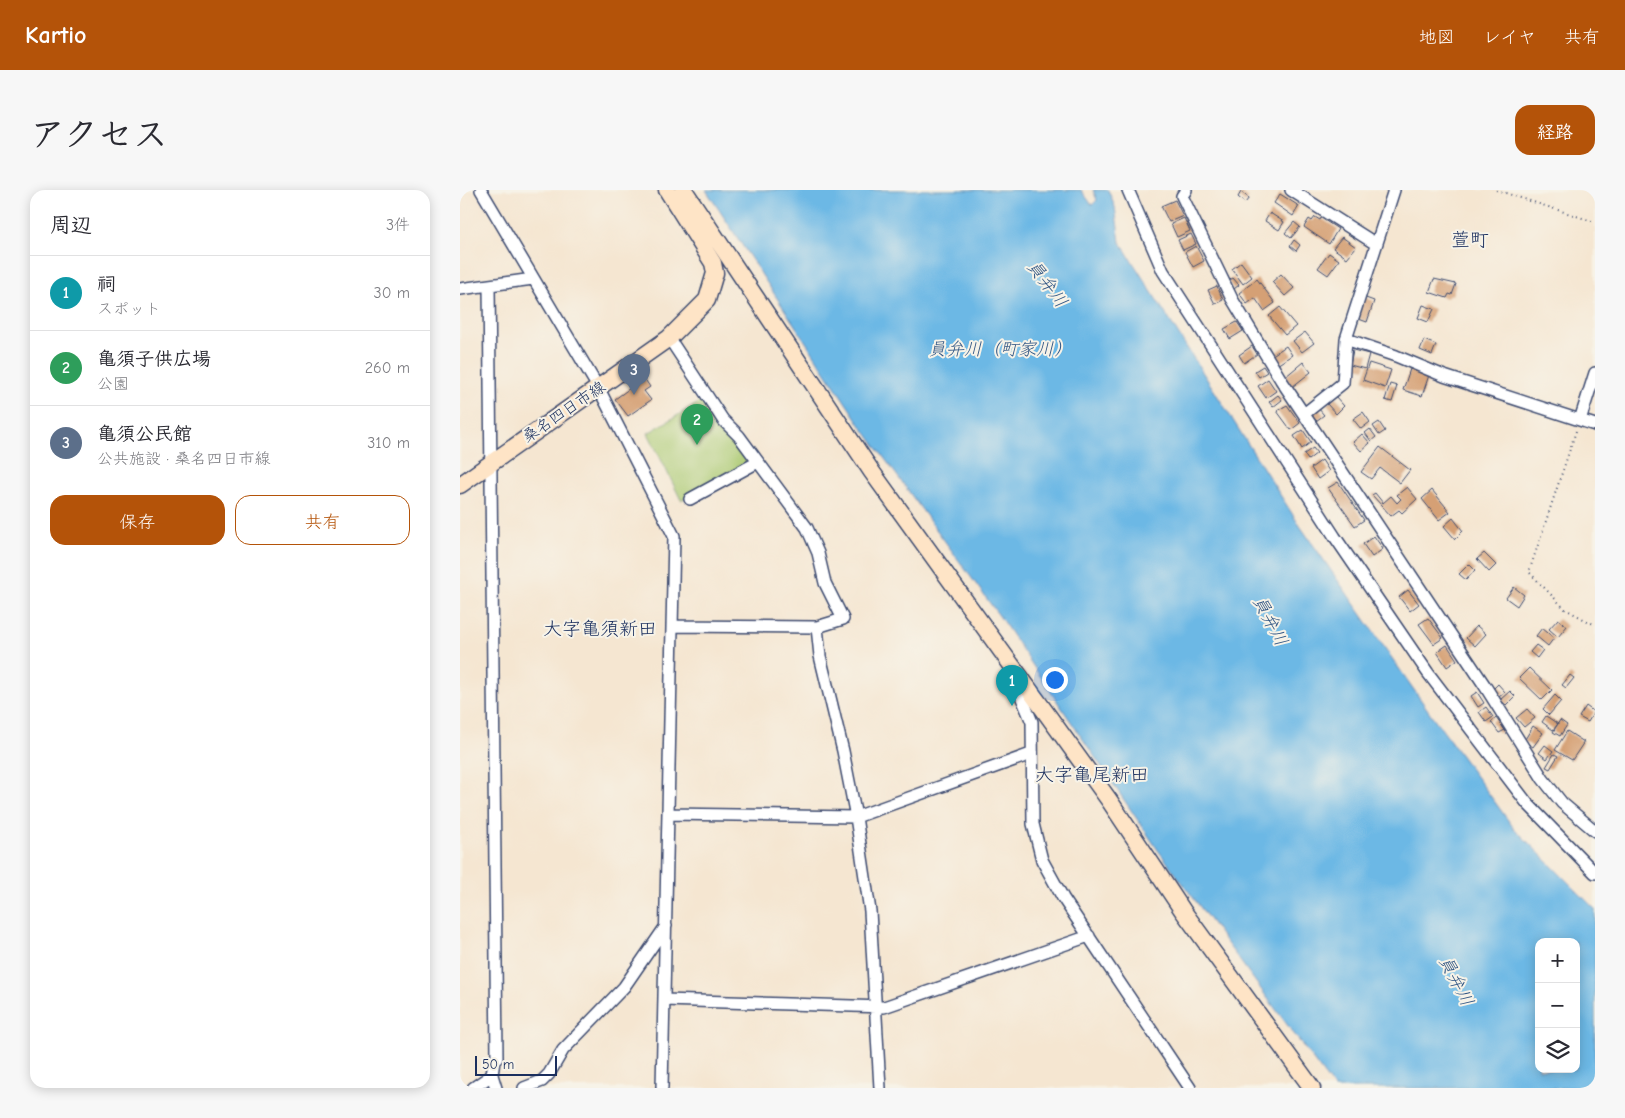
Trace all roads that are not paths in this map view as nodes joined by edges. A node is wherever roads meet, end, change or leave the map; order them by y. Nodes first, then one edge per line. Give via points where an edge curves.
1 (480, 190) edge
2 (667, 190) edge
3 (684, 190) edge
4 (1128, 190) edge
5 (1186, 190) edge
6 (1291, 190) edge
7 (1394, 190) edge
8 (1376, 244) junction
9 (533, 279) junction
10 (489, 285) junction
11 (460, 289) edge
12 (669, 338) junction
13 (1346, 339) junction
14 (1595, 373) edge
15 (599, 389) junction
16 (1304, 414) junction
17 (1580, 420) junction
18 (1595, 425) edge
19 (491, 462) junction
20 (758, 462) junction
21 (460, 485) edge
22 (690, 499) dead end
23 (672, 626) junction
24 (818, 627) junction
25 (1004, 658) junction
26 (1031, 754) junction
27 (669, 814) junction
28 (856, 817) junction
29 (1595, 830) edge
30 (1595, 873) edge
31 (666, 926) junction
32 (1089, 936) junction
33 (664, 1000) junction
34 (877, 1007) junction
35 (492, 1075) junction
36 (473, 1088) edge
37 (496, 1088) edge
38 (524, 1088) edge
39 (662, 1088) edge
40 (880, 1088) edge
41 (1190, 1088) edge
42 (1312, 1088) edge

1 - 9 street
2 - 12 street, 桑名四日市線 via 713,264 715,273 707,300
3 - 25 street via 872,472
4 - 30 street via 1163,271 1334,537 1428,673 1527,803
5 - 16 street via 1182,196 1232,299
6 - 8 street
7 - 8 street
8 - 13 street
9 - 10 street
9 - 15 street
10 - 11 street
10 - 19 street
12 - 15 street, 桑名四日市線
12 - 20 street via 724,420
13 - 16 street via 1343,383
13 - 17 street via 1444,376
14 - 17 street
15 - 19 street, 桑名四日市線
15 - 23 street via 674,536
16 - 29 street via 1543,779 1562,803
17 - 18 street
19 - 21 street, 桑名四日市線
19 - 35 street via 498,1058 494,1061
20 - 22 street
20 - 24 street via 807,528 818,553 825,583 843,619
23 - 24 street
23 - 27 street
24 - 28 street via 820,656
25 - 26 street via 1032,722
25 - 42 street via 1109,800 1183,911
26 - 28 street
26 - 32 street via 1033,824 1042,860
27 - 28 street
27 - 31 street
28 - 34 street via 870,911
31 - 33 street
31 - 38 street via 624,987 563,1050 549,1074 542,1081
32 - 34 street
32 - 41 street
33 - 34 street
33 - 39 street
34 - 40 street
35 - 36 street
35 - 37 street

